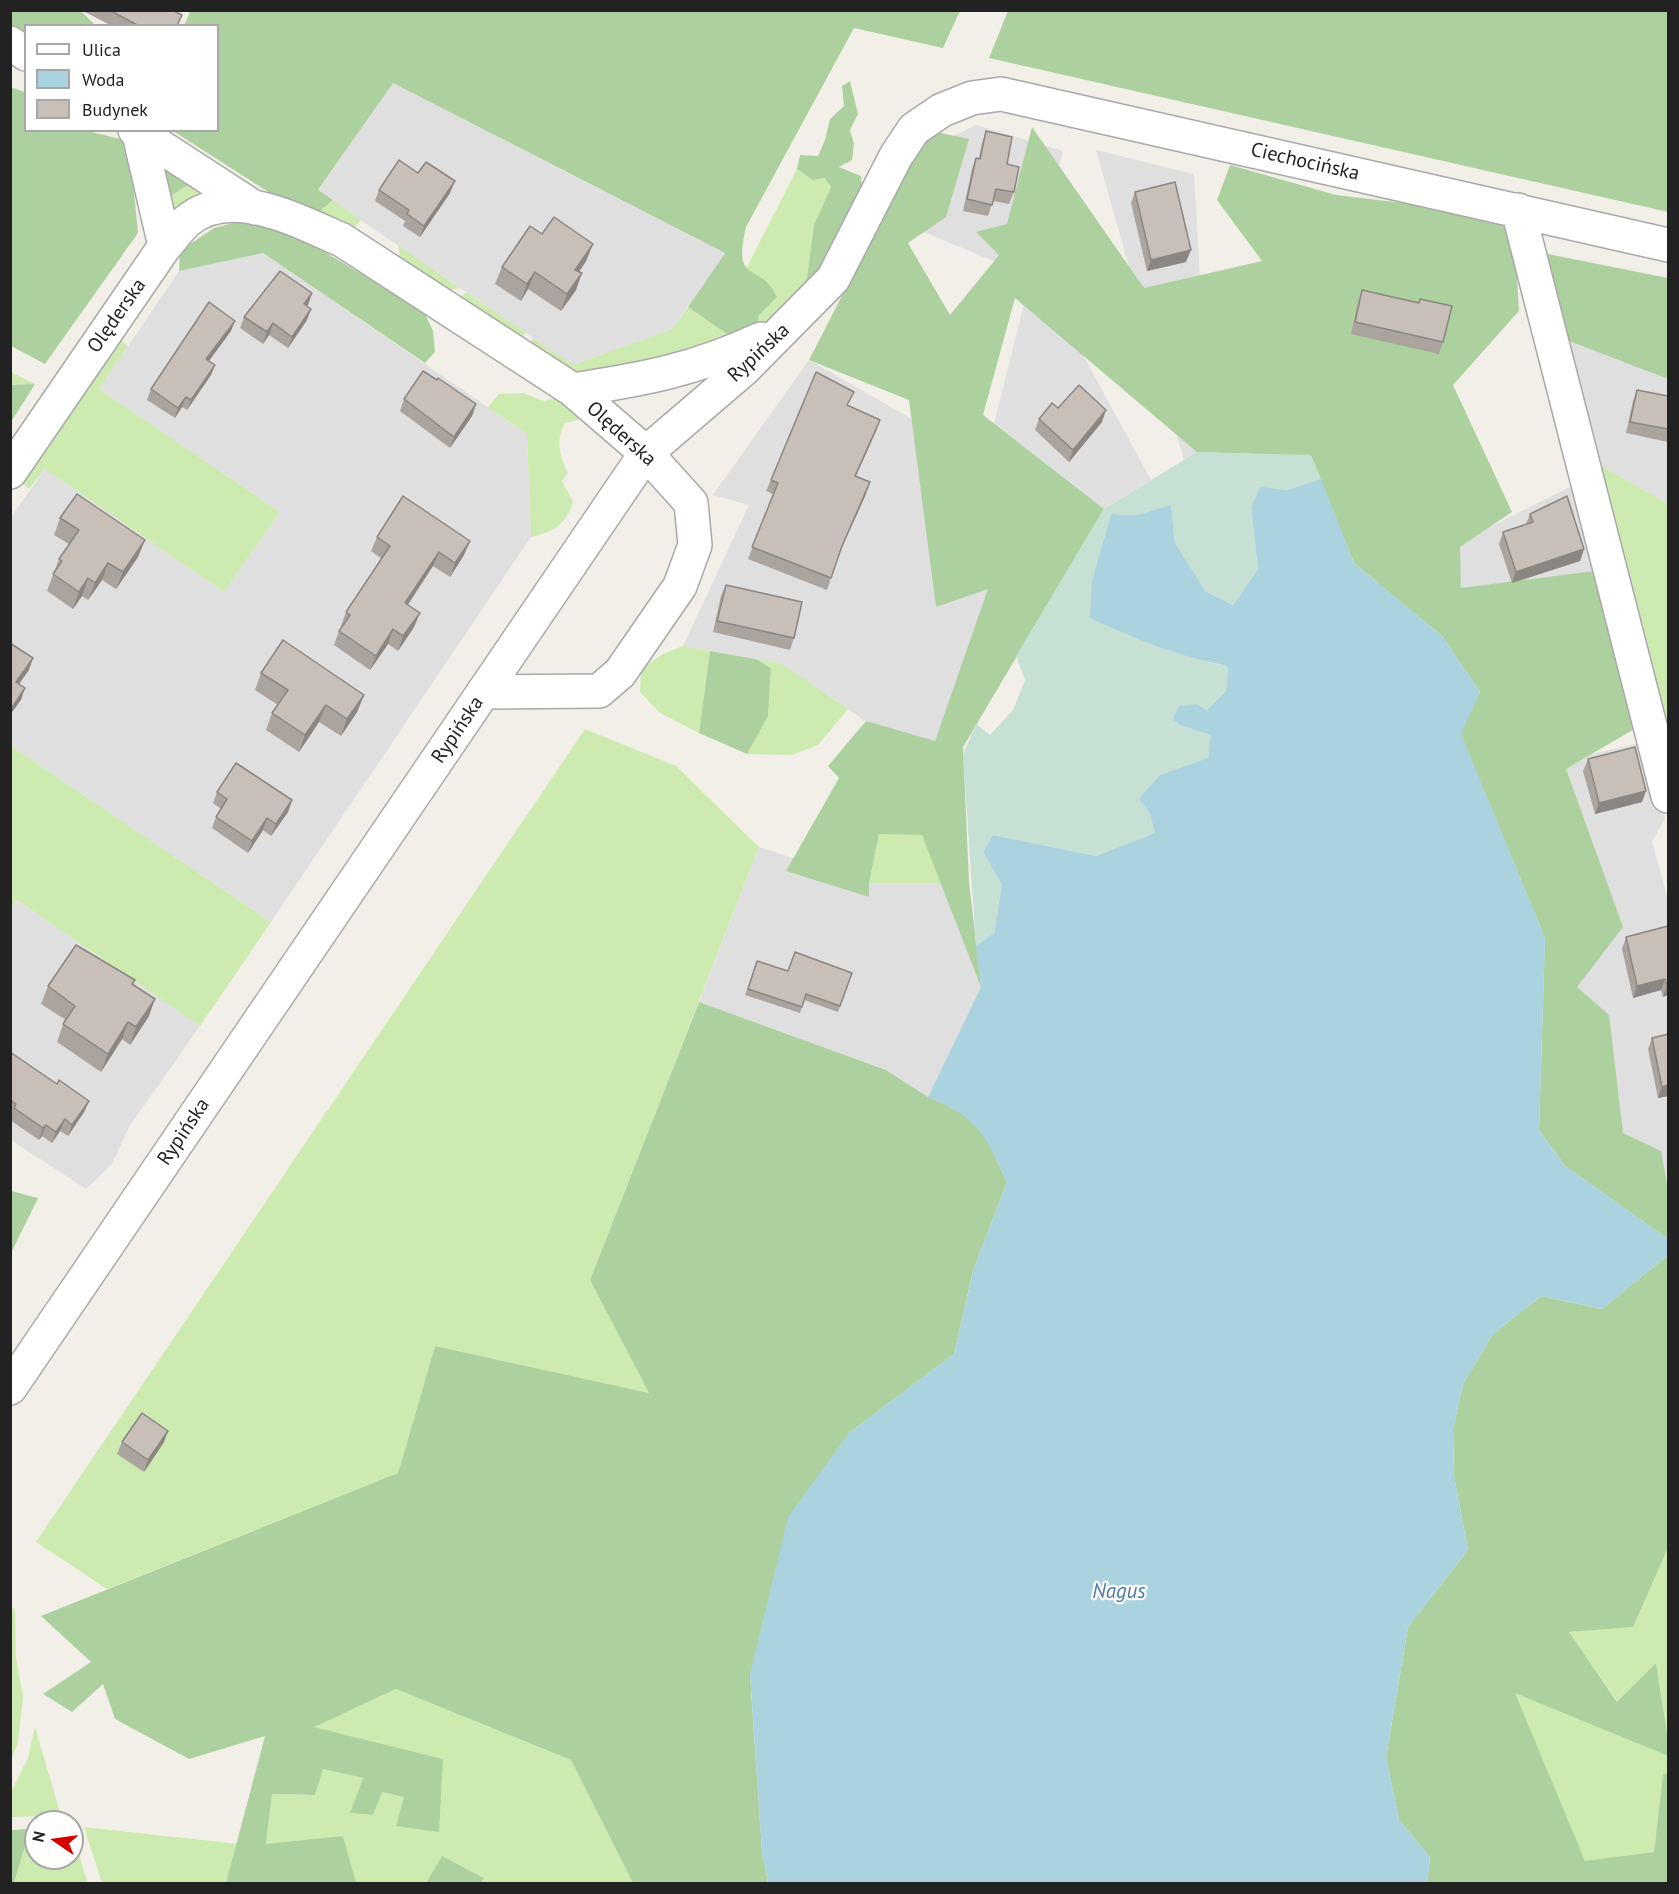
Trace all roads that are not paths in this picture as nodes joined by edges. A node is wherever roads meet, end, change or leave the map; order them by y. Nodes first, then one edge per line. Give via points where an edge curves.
1 (10, 43) edge
2 (24, 53) edge
3 (942, 110) joint
4 (137, 132) edge
5 (255, 208) junction
6 (1518, 210) junction
7 (1668, 245) edge
8 (165, 246) junction
9 (784, 328) junction
10 (573, 390) junction
11 (645, 453) junction
12 (10, 472) edge
13 (483, 692) junction
14 (1668, 796) edge
15 (10, 1388) edge

1 - 2 street
3 - 6 street, Ciechocińska via 972,98 1001,94
3 - 9 street, Rypińska via 914,129 896,156 833,279
4 - 5 street, Olęderska
4 - 8 street
5 - 8 street, Olęderska via 233,204 203,212 187,221
5 - 10 street, Olęderska via 342,240
6 - 7 street, Ciechocińska
6 - 14 street
8 - 12 street, Olęderska
9 - 10 street via 721,358 677,372
9 - 11 street, Rypińska via 744,369
10 - 11 street, Olęderska
11 - 13 street, Rypińska
11 - 13 street, Olęderska via 691,503 695,545 680,586 646,640 620,673 599,691
13 - 15 street, Rypińska

